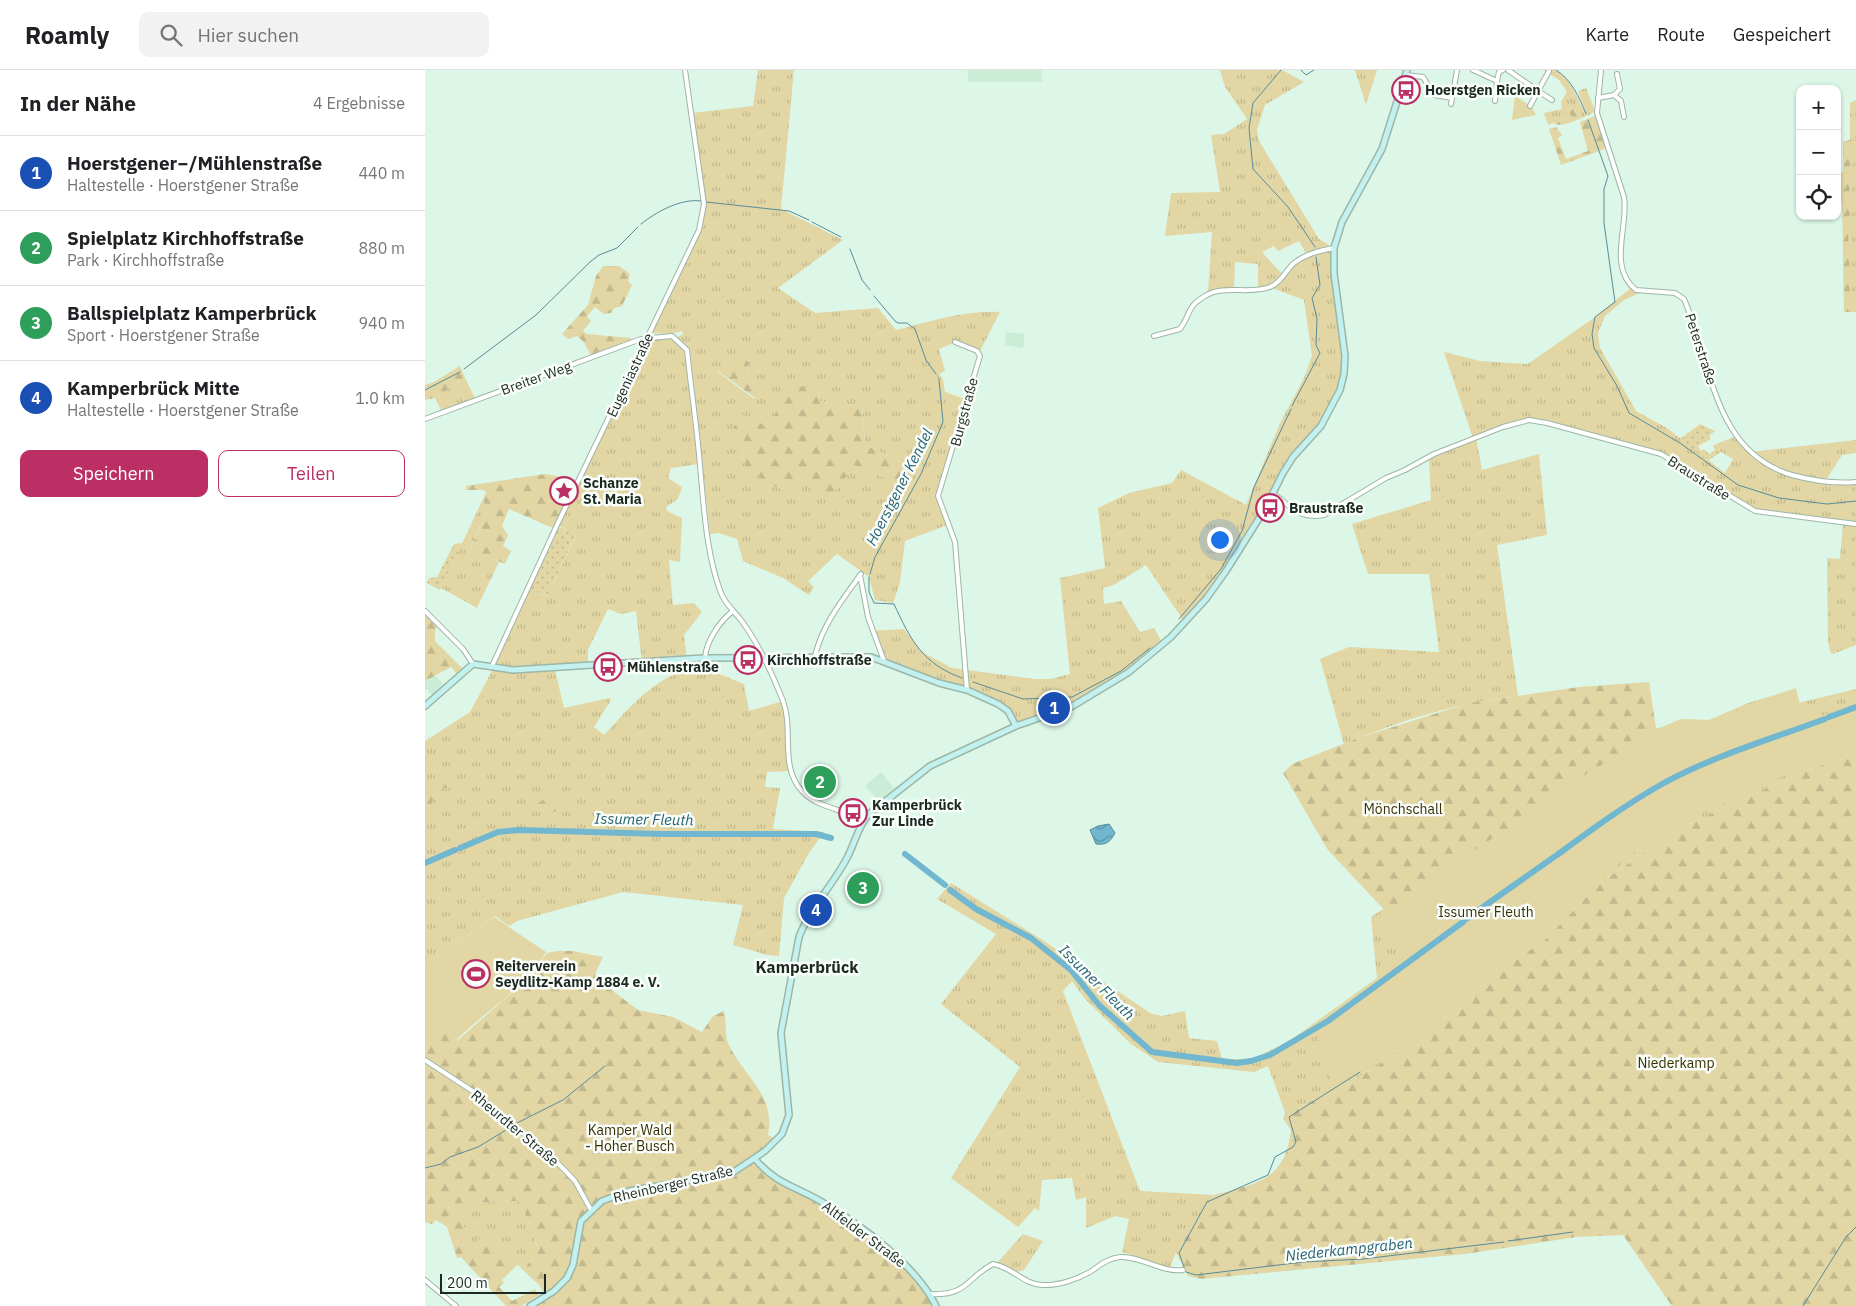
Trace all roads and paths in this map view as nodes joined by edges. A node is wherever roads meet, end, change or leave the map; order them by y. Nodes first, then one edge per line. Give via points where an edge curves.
1 (685, 70) edge
2 (1457, 70) edge
3 (1473, 70) edge
4 (1503, 70) edge
5 (1508, 70) edge
6 (1601, 70) edge
7 (1549, 71) edge
8 (1406, 72) edge
9 (1617, 74) dead end
10 (1497, 81) junction
11 (1538, 91) junction
12 (1614, 95) junction
13 (1452, 98) junction
14 (1598, 98) junction
15 (1552, 100) dead end
16 (1495, 101) dead end
17 (1451, 104) dead end
18 (1530, 106) dead end
19 (1624, 117) dead end
20 (1334, 248) junction
21 (1154, 336) dead end
22 (647, 337) junction
23 (955, 342) dead end
24 (425, 419) edge
25 (1856, 482) edge
26 (1273, 493) junction
27 (1856, 524) edge
28 (425, 611) edge
29 (733, 612) junction
30 (815, 656) junction
31 (763, 657) junction
32 (705, 658) junction
33 (884, 661) junction
34 (473, 664) junction
35 (492, 666) junction
36 (967, 690) junction
37 (425, 706) edge
38 (1016, 726) junction
39 (863, 821) junction
40 (425, 1060) edge
41 (755, 1159) junction
42 (591, 1210) junction
43 (1183, 1270) dead end
44 (425, 1280) edge
45 (930, 1294) junction
46 (456, 1306) edge
47 (530, 1306) edge
48 (936, 1306) edge

1 - 22 street, Eugeniastraße via 703,213 685,262
2 - 13 street
3 - 10 street
4 - 10 street via 1499,72
5 - 11 street
6 - 14 street
7 - 11 street
8 - 13 street via 1423,77 1434,95
8 - 20 main road via 1382,149 1342,222
9 - 12 street via 1620,89
10 - 16 street
11 - 15 street
11 - 18 street
12 - 14 street
12 - 19 street via 1621,101
13 - 17 street
14 - 25 street, Peterstraße via 1597,113 1625,202 1620,247 1628,282 1636,290 1675,293 1684,299 1731,429 1759,461 1782,472 1823,483
20 - 21 street via 1302,258 1277,284 1269,287 1210,292 1191,306 1180,329
20 - 26 main road via 1334,273 1345,356 1343,382 1321,426 1293,457
22 - 24 street, Breiter Weg
22 - 29 street via 672,336 687,350 709,543 721,593
22 - 35 street, Eugeniastraße
23 - 36 street, Burgstraße via 980,356 938,496 955,542
26 - 27 street, Braustraße via 1302,515 1324,515 1434,454 1503,427 1534,420 1661,454 1755,511
26 - 38 main road via 1221,578 1171,637 1129,672 1092,696 1071,707
28 - 34 street via 463,649
29 - 31 street
29 - 32 street via 717,630
30 - 31 main road
30 - 33 main road via 871,657
30 - 33 street via 839,603 861,574 867,617
31 - 32 main road
31 - 39 street via 787,713 790,766 797,784 811,799
32 - 35 main road via 520,670
33 - 36 main road via 939,684
34 - 35 main road
34 - 37 main road
36 - 38 main road via 1008,711
38 - 39 main road via 930,766
39 - 41 main road, Rheinberger Straße via 847,858 799,937 781,1033 789,1106 787,1123 776,1141
40 - 42 street, Rheurdter Straße via 474,1092 553,1158 575,1181
41 - 42 main road, Rheinberger Straße via 732,1172 615,1195
41 - 45 main road, Altfelder Straße via 766,1172 820,1201 868,1235 910,1270
42 - 47 main road, Rheinberger Straße via 579,1227 573,1265 567,1278 554,1291
43 - 45 street via 1173,1271 1132,1258 1116,1257 1083,1276 1042,1285 1030,1283 1008,1268 993,1264 963,1289
44 - 46 street
45 - 48 main road, Altfelder Straße

